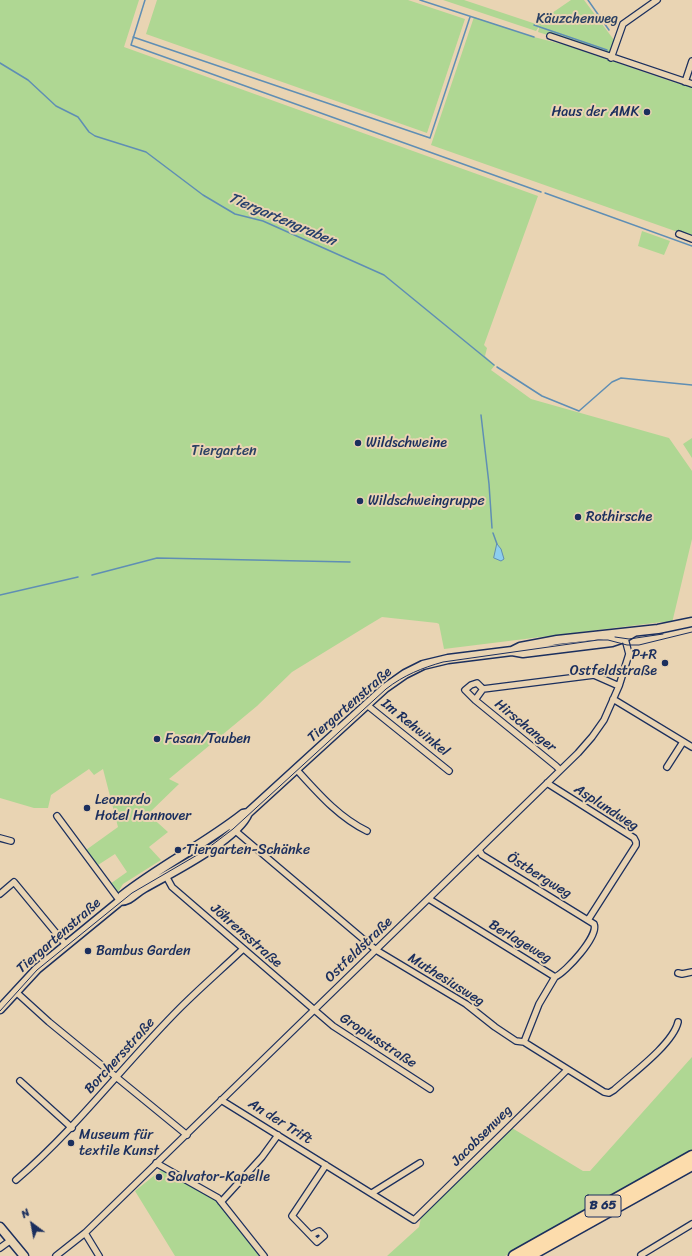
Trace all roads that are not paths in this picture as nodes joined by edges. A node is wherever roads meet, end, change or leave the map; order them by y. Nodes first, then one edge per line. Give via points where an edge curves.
1 (657, 0) edge
2 (550, 36) dead end
3 (611, 58) junction
4 (692, 61) edge
5 (685, 82) junction
6 (692, 84) edge
7 (679, 234) dead end
8 (692, 239) edge
9 (692, 622) edge
10 (624, 635) junction
11 (619, 686) junction
12 (483, 689) junction
13 (613, 699) junction
14 (475, 700) junction
15 (367, 705) junction
16 (683, 742) junction
17 (692, 747) edge
18 (667, 767) dead end
19 (296, 769) junction
20 (560, 770) junction
21 (449, 771) dead end
22 (547, 783) junction
23 (57, 816) dead end
24 (232, 827) junction
25 (366, 831) dead end
26 (0, 838) edge
27 (11, 841) dead end
28 (479, 850) junction
29 (166, 876) junction
30 (0, 894) edge
31 (429, 898) junction
32 (120, 902) junction
33 (588, 920) junction
34 (66, 945) junction
35 (243, 949) junction
36 (376, 950) junction
37 (692, 972) edge
38 (678, 973) dead end
39 (555, 978) junction
40 (16, 992) junction
41 (0, 1009) edge
42 (314, 1011) junction
43 (678, 1022) dead end
44 (524, 1042) junction
45 (567, 1070) junction
46 (116, 1079) junction
47 (20, 1080) dead end
48 (430, 1089) dead end
49 (221, 1100) junction
50 (72, 1128) junction
51 (186, 1135) junction
52 (278, 1135) junction
53 (692, 1156) edge
54 (156, 1163) junction
55 (420, 1163) dead end
56 (326, 1165) junction
57 (692, 1165) edge
58 (16, 1180) dead end
59 (372, 1193) junction
60 (221, 1202) junction
61 (414, 1220) joint
62 (692, 1224) edge
63 (0, 1226) edge
64 (85, 1233) junction
65 (311, 1235) dead end
66 (11, 1240) junction
67 (0, 1248) edge
68 (641, 1255) edge
69 (24, 1256) edge
70 (56, 1256) edge
71 (99, 1256) edge
72 (264, 1256) edge
73 (514, 1256) edge
74 (529, 1256) edge

1 - 3 street via 622,24
2 - 3 street
3 - 5 street
4 - 5 street
5 - 6 street
7 - 8 street
9 - 10 main road, Tiergartenstraße
10 - 11 street, Ostfeldstraße via 629,654
10 - 15 main road, Tiergartenstraße via 557,640 512,651 448,659 423,665 396,680
11 - 12 street, Hirschanger via 594,675
11 - 13 street, Ostfeldstraße
12 - 14 street, Hirschanger
12 - 14 street, Hirschanger via 478,683 465,690
13 - 16 street
13 - 20 street, Ostfeldstraße via 604,720 592,737
14 - 20 street, Hirschanger
15 - 19 main road, Tiergartenstraße
15 - 21 street, Im Rehwinkel
16 - 17 street
16 - 18 street
19 - 24 main road, Tiergartenstraße via 248,813 246,818
19 - 25 street via 336,811 353,825
20 - 22 street, Ostfeldstraße
22 - 28 street, Ostfeldstraße
22 - 33 street, Asplundweg via 634,838 636,842
23 - 32 street, Tiergartenstraße
24 - 29 main road, Tiergartenstraße via 204,853
24 - 32 main road, Tiergartenstraße via 134,886 122,896
24 - 36 street, Muthesiusweg
26 - 27 street
28 - 31 street, Ostfeldstraße
28 - 33 street, Östbergweg
29 - 32 main road, Tiergartenstraße via 126,901
29 - 35 street, Jöhrensstraße via 172,887
30 - 34 street via 14,882
31 - 36 street, Ostfeldstraße
31 - 39 street, Berlageweg
32 - 34 main road, Tiergartenstraße
33 - 39 street, Berlageweg via 594,924 594,931 574,961
34 - 40 main road, Tiergartenstraße via 37,969
35 - 42 street, Jöhrensstraße
35 - 46 street, Borchersstraße via 180,1008
36 - 42 street, Ostfeldstraße
36 - 44 street, Muthesiusweg via 466,1004 516,1041
37 - 38 street
39 - 44 street via 539,1004
40 - 41 main road, Tiergartenstraße
40 - 46 street
42 - 48 street, Gropiusstraße via 332,1026
42 - 49 street, Ostfeldstraße
43 - 45 street, Muthesiusweg via 676,1031 668,1042 609,1093
44 - 45 street, Muthesiusweg
45 - 61 street, Jacobsenweg
46 - 50 street, Borchersstraße
46 - 51 street
47 - 50 street
49 - 51 street, Ostfeldstraße
49 - 52 street, An der Trift
50 - 58 street, Borchersstraße via 46,1155
51 - 54 street, Ostfeldstraße
52 - 56 street, An der Trift
52 - 60 street via 262,1157
53 - 73 highway, B 65
54 - 60 street
54 - 64 street, Ostfeldstraße
55 - 59 street
56 - 59 street, An der Trift
56 - 65 street via 292,1216
57 - 74 highway, B 65
59 - 61 street, An der Trift
60 - 72 street
62 - 68 street
63 - 66 main road
64 - 70 street, Ostfeldstraße
64 - 71 street
66 - 67 street
66 - 69 main road

